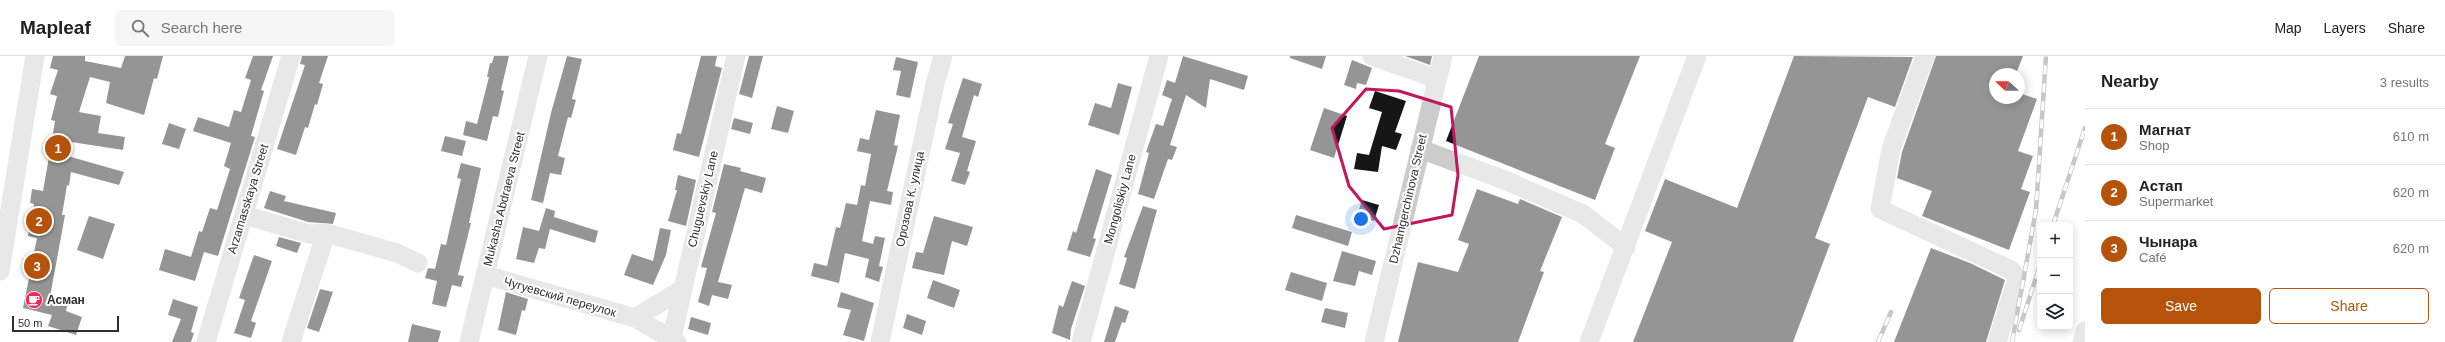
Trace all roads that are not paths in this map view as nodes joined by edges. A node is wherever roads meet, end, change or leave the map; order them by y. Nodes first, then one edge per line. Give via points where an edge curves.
1 (35, 56) edge
2 (291, 56) edge
3 (538, 56) edge
4 (736, 56) edge
5 (943, 56) edge
6 (1159, 56) edge
7 (1372, 56) edge
8 (1443, 56) edge
9 (1697, 56) edge
10 (1925, 56) edge
11 (1437, 79) junction
12 (1420, 149) junction
13 (244, 215) junction
14 (326, 233) junction
15 (1626, 247) junction
16 (418, 263) dead end
17 (0, 271) edge
18 (485, 276) junction
19 (683, 289) junction
20 (634, 318) junction
21 (2085, 331) edge
22 (673, 341) edge
23 (206, 342) edge
24 (291, 342) edge
25 (469, 342) edge
26 (880, 342) edge
27 (1082, 342) edge
28 (1374, 342) edge
29 (1589, 342) edge
30 (1997, 342) edge
31 (2082, 342) edge

1 - 17 street
2 - 13 street, Arzamasskaya Street
3 - 18 street, Mukasha Abdraeva Street
4 - 19 street, Chuguevskiy Lane
5 - 26 street, Орозова К. улица
6 - 27 street, Mongoliskiy Lane
7 - 11 street
8 - 11 street, Dzhamgerchinova Street
9 - 15 street
10 - 30 street via 1891,149 1880,209 2011,270 2017,278
11 - 12 street, Dzhamgerchinova Street
12 - 15 street via 1502,179 1583,214
12 - 28 street, Dzhamgerchinova Street
13 - 14 street via 309,234
13 - 23 street, Arzamasskaya Street
14 - 16 street via 397,253
14 - 24 street
15 - 29 street
18 - 20 street, Чугуевский переулок
18 - 25 street, Mukasha Abdraeva Street
19 - 20 street
19 - 22 street, Chuguevskiy Lane
20 - 22 street, Чугуевский переулок
21 - 31 street

